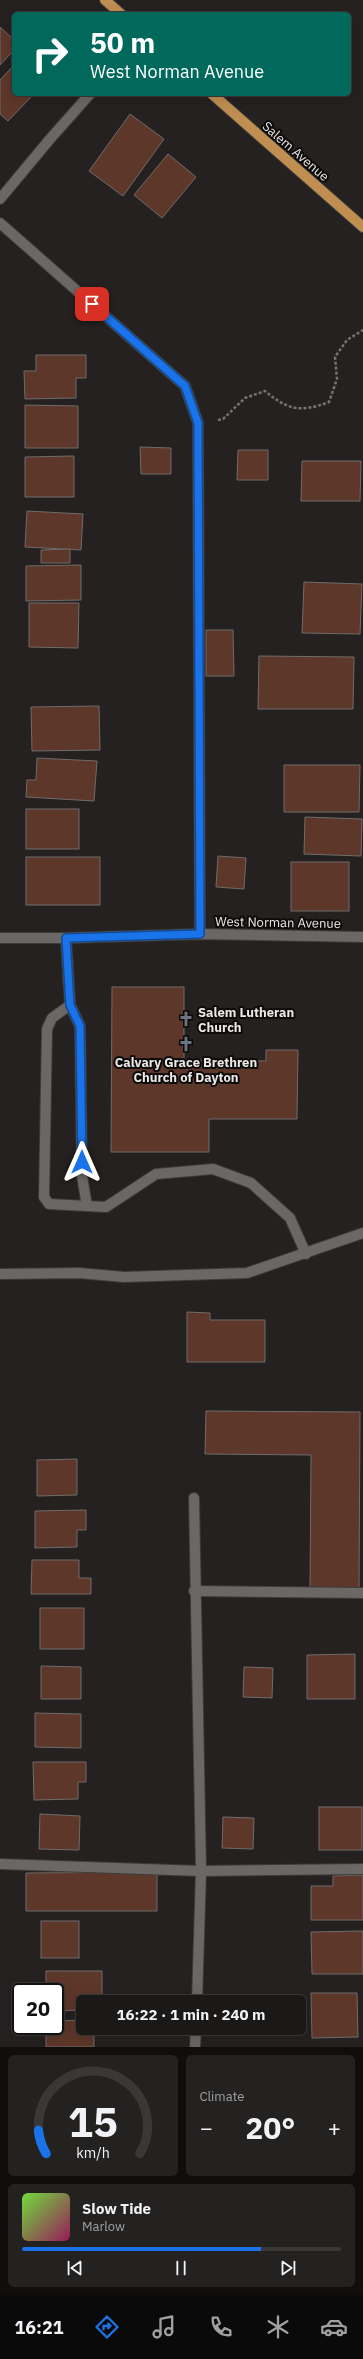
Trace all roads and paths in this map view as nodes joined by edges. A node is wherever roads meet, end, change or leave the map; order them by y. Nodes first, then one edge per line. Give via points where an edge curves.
1 (105, 0) edge
2 (119, 12) edge
3 (88, 96) edge
4 (214, 96) edge
5 (0, 200) edge
6 (0, 223) edge
7 (363, 227) edge
8 (363, 330) edge
9 (198, 423) junction
10 (200, 934) junction
11 (363, 937) edge
12 (0, 938) edge
13 (66, 938) junction
14 (70, 1005) junction
15 (86, 1206) junction
16 (363, 1233) edge
17 (306, 1254) junction
18 (0, 1274) edge
19 (194, 1498) dead end
20 (194, 1591) junction
21 (363, 1593) edge
22 (0, 1864) edge
23 (363, 1869) edge
24 (201, 1871) junction
25 (197, 1995) edge
26 (196, 2035) edge
27 (195, 2047) edge

1 - 2 main road
3 - 5 street
4 - 7 main road, Salem Avenue
6 - 9 street via 185,386
8 - 9 path via 347,340 335,357 337,379 329,402 309,409 282,405 265,391 245,398 223,419
9 - 10 street
10 - 11 street, West Norman Avenue
10 - 13 street, West Norman Avenue
12 - 13 street, West Norman Avenue
13 - 14 street
14 - 15 street via 80,1026 82,1176
14 - 15 street via 52,1018 47,1029 44,1197 50,1204
15 - 17 street via 106,1207 156,1174 213,1169 251,1183 290,1218
16 - 17 street
17 - 18 street via 248,1273 124,1277 71,1273
19 - 20 street
20 - 21 street
20 - 24 street
22 - 24 street
23 - 24 street
24 - 25 street
26 - 27 street

